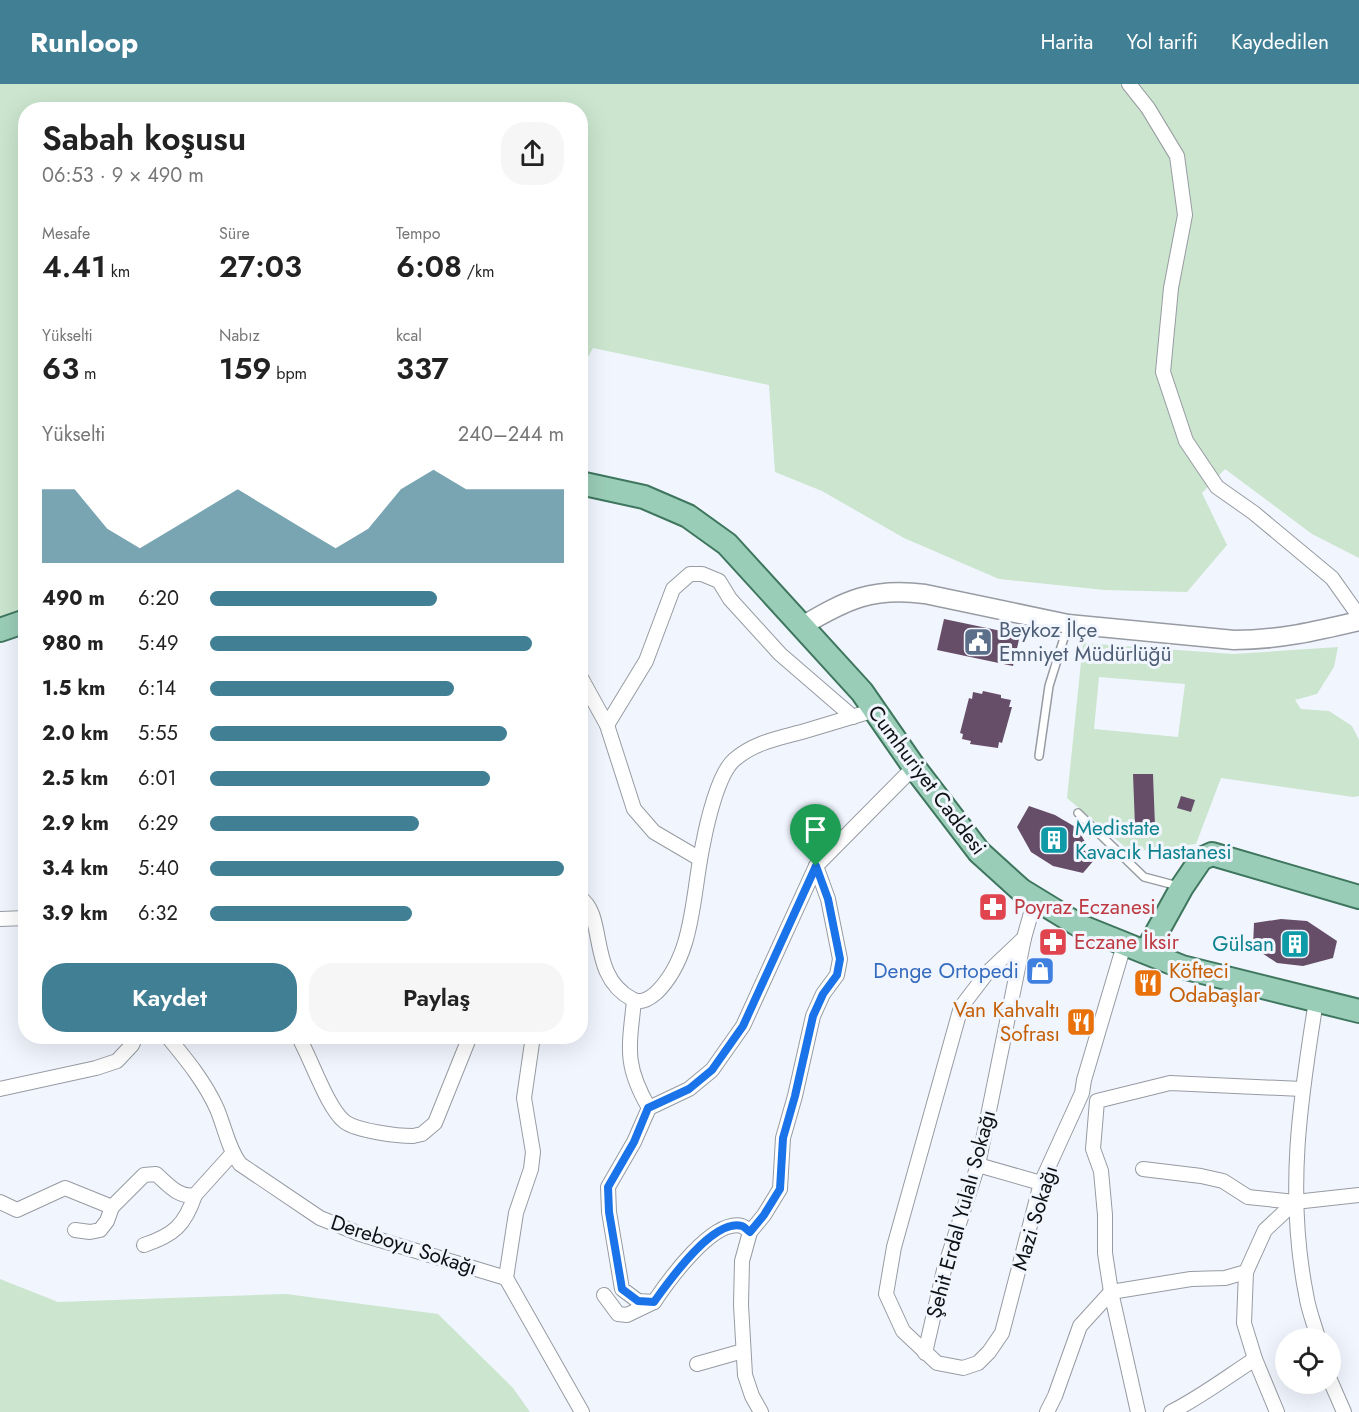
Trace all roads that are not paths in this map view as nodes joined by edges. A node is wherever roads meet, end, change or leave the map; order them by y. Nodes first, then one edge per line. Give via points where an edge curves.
1 (1129, 84) edge
2 (588, 485) edge
3 (1359, 616) edge
4 (1359, 621) edge
5 (18, 624) edge
6 (1068, 624) junction
7 (802, 626) junction
8 (0, 630) edge
9 (588, 690) edge
10 (875, 710) junction
11 (853, 717) junction
12 (607, 724) junction
13 (1039, 756) dead end
14 (914, 767) junction
15 (1078, 813) dead end
16 (700, 859) junction
17 (816, 866) junction
18 (1182, 887) junction
19 (1359, 897) edge
20 (1035, 899) junction
21 (588, 906) edge
22 (18, 918) edge
23 (0, 919) edge
24 (1024, 938) junction
25 (1124, 945) junction
26 (1146, 952) junction
27 (634, 1001) junction
28 (1316, 1001) junction
29 (1359, 1011) edge
30 (132, 1044) edge
31 (173, 1044) edge
32 (302, 1044) edge
33 (467, 1044) edge
34 (532, 1044) edge
35 (0, 1089) edge
36 (1302, 1089) junction
37 (1083, 1093) junction
38 (1097, 1101) junction
39 (648, 1108) junction
40 (232, 1154) junction
41 (978, 1165) junction
42 (1143, 1170) dead end
43 (1041, 1183) junction
44 (195, 1195) junction
45 (1359, 1195) edge
46 (0, 1202) edge
47 (1295, 1202) junction
48 (112, 1207) junction
49 (75, 1230) dead end
50 (750, 1232) junction
51 (144, 1245) dead end
52 (1246, 1272) junction
53 (506, 1278) junction
54 (1111, 1292) junction
55 (604, 1295) dead end
56 (654, 1302) junction
57 (1315, 1328) edge
58 (743, 1351) junction
59 (925, 1353) junction
60 (1255, 1359) junction
61 (697, 1364) dead end
62 (1336, 1394) edge
63 (582, 1412) edge
64 (761, 1412) edge
65 (1047, 1412) edge
66 (1138, 1412) edge
67 (1171, 1412) edge
68 (1277, 1412) edge
69 (1344, 1412) edge

1 - 3 street via 1177,156 1185,215 1162,372 1186,441 1216,487 1332,578
2 - 7 main road, Cumhuriyet Caddesi via 644,497 688,516 727,544
4 - 6 street via 1307,634 1251,640
5 - 8 main road
6 - 7 street via 896,591 847,601
6 - 13 lane via 1049,686
7 - 10 main road, Cumhuriyet Caddesi
9 - 12 street
10 - 11 street
10 - 14 main road, Cumhuriyet Caddesi
11 - 12 street via 780,654 730,599 719,581 690,574 673,589 646,661
11 - 16 street via 754,745 733,761 717,789
12 - 16 street via 634,809 654,832
14 - 17 street
14 - 20 main road, Cumhuriyet Caddesi via 979,852
15 - 18 lane via 1144,877
16 - 27 street via 690,926 680,958 666,983 648,1000
17 - 39 street via 743,1026 712,1070 689,1089
17 - 50 street via 828,899 840,959 837,975 813,1016 783,1138 780,1189
18 - 19 main road via 1201,859 1212,854
18 - 26 main road
20 - 24 street, Şehit Erdal Yulalı Sokağı
20 - 25 main road, Cumhuriyet Caddesi via 1080,926
21 - 27 street via 603,964 615,988
22 - 23 street
24 - 41 street, Şehit Erdal Yulalı Sokağı
24 - 59 street, Mazi Sokağı via 987,973 961,1007 894,1247 886,1294 903,1331
25 - 26 main road, Cumhuriyet Caddesi
25 - 37 street, Mazi Sokağı
26 - 28 main road, Cumhuriyet Caddesi via 1182,968
27 - 39 street via 631,1070
28 - 29 main road, Cumhuriyet Caddesi
28 - 36 street
30 - 35 street via 117,1061
31 - 40 street, Dereboyu Sokağı via 206,1086
32 - 33 street via 325,1094 345,1122 413,1136 435,1123
34 - 53 street via 524,1098 533,1152 516,1213
36 - 38 street via 1170,1083
36 - 47 street
37 - 38 street
37 - 43 street, Mazi Sokağı
38 - 54 street via 1093,1149 1101,1171
39 - 56 street via 608,1187 622,1289 638,1301
40 - 44 street
40 - 53 street, Dereboyu Sokağı via 240,1164 320,1218
41 - 43 street
41 - 59 street, Şehit Erdal Yulalı Sokağı via 944,1270
42 - 47 street via 1201,1176 1223,1181 1248,1197
43 - 59 street, Mazi Sokağı via 1002,1333 978,1363 963,1368 937,1363
44 - 48 street via 177,1193 150,1173
44 - 51 street via 189,1213 177,1229 165,1239
45 - 47 street
46 - 48 street via 17,1210 65,1188
47 - 52 street via 1265,1230
47 - 57 street via 1306,1295
48 - 49 street via 100,1230
50 - 56 street via 742,1226 714,1233
50 - 58 street via 741,1261
52 - 54 street
52 - 60 street via 1244,1323
53 - 63 street, Dereboyu Sokağı
54 - 65 street via 1080,1326
54 - 66 street
55 - 56 street via 618,1314 627,1315
58 - 61 street
58 - 64 street via 745,1375
60 - 67 street
60 - 68 street
62 - 69 street

